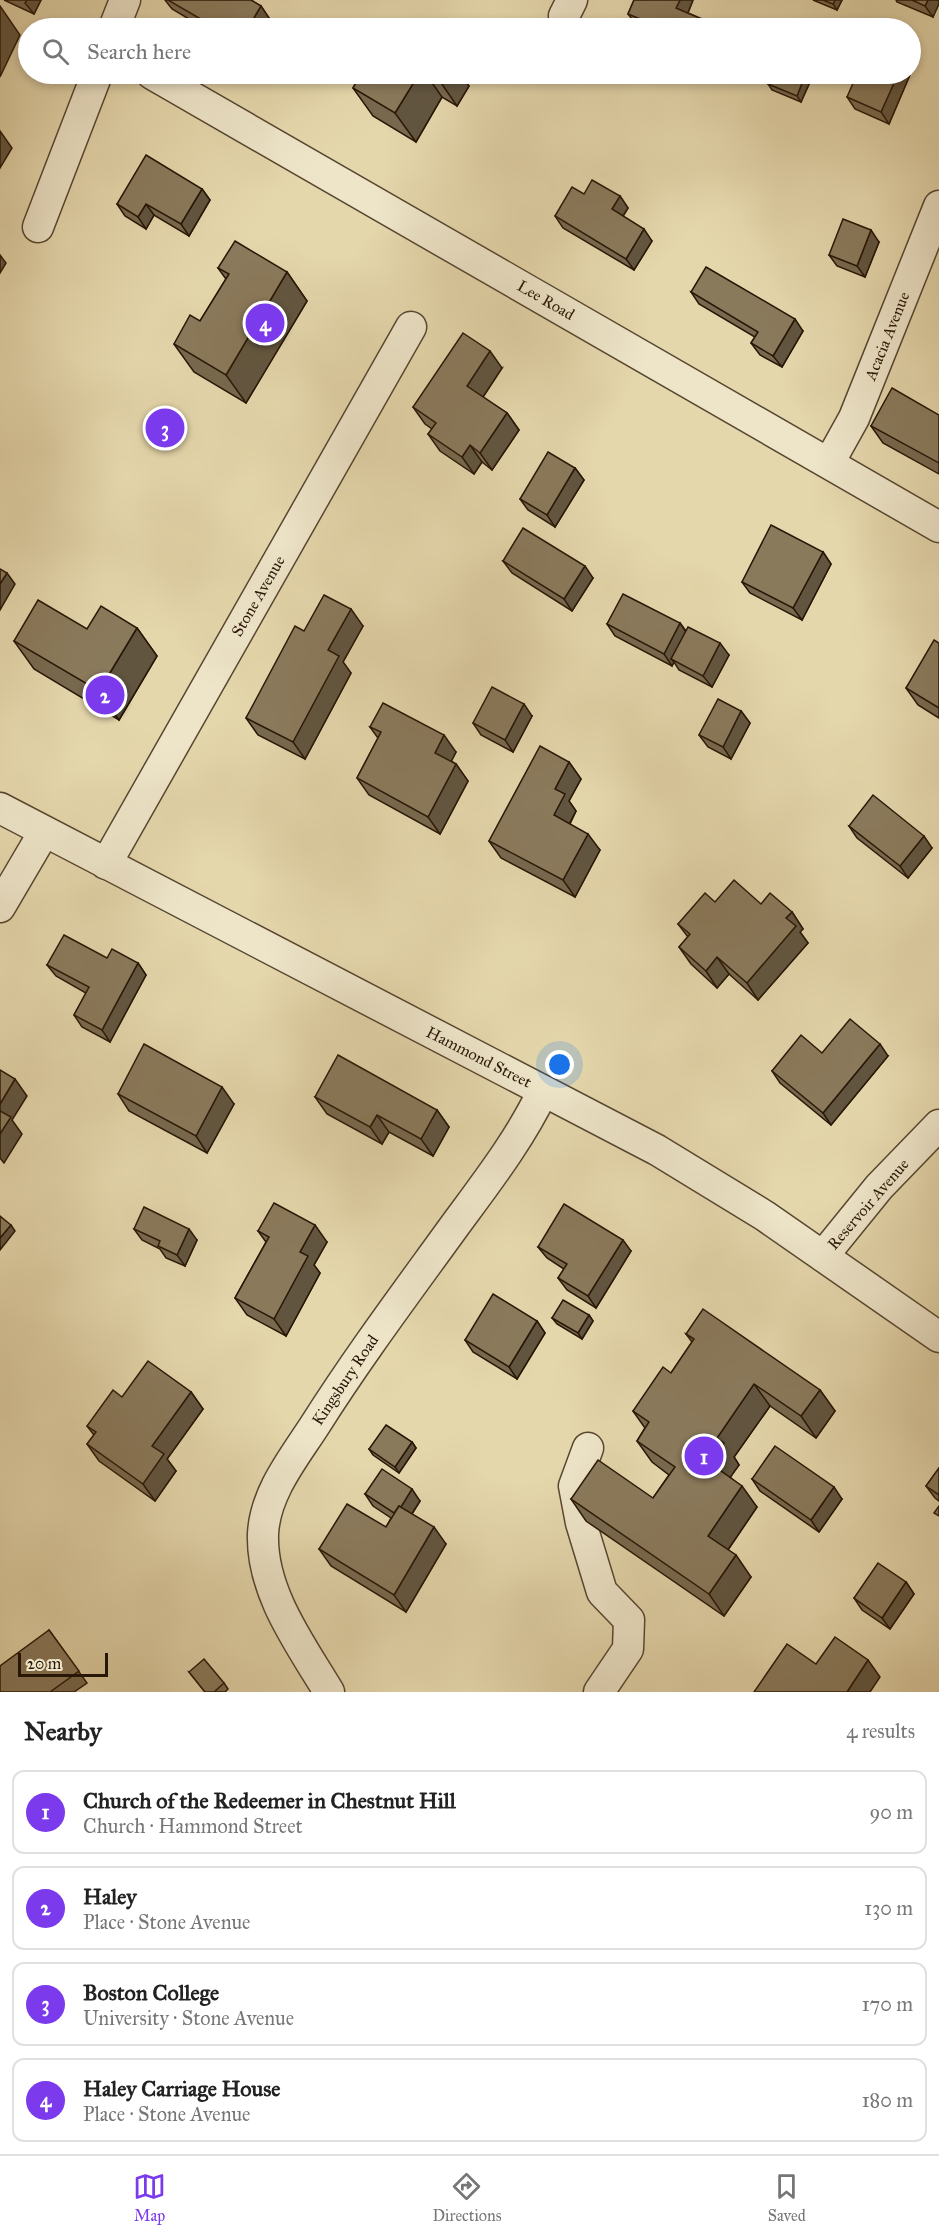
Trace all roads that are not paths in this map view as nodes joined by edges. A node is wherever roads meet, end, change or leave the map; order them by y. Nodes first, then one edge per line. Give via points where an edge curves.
1 (125, 0) edge
2 (118, 18) edge
3 (93, 84) edge
4 (169, 84) edge
5 (939, 206) edge
6 (38, 227) dead end
7 (411, 327) dead end
8 (829, 464) junction
9 (939, 527) edge
10 (0, 808) edge
11 (44, 832) junction
12 (105, 864) junction
13 (0, 907) edge
14 (543, 1091) junction
15 (939, 1125) edge
16 (823, 1256) junction
17 (939, 1337) edge
18 (588, 1448) dead end
19 (328, 1692) edge
20 (599, 1692) edge

1 - 2 street
3 - 6 street
4 - 8 street, Lee Road
5 - 8 street, Acacia Avenue via 854,418
7 - 12 street, Stone Avenue
8 - 9 street, Lee Road
10 - 11 street, Hammond Street
11 - 12 street, Hammond Street
11 - 13 street
12 - 14 street, Hammond Street
14 - 16 street, Hammond Street via 730,1193
14 - 19 street, Kingsbury Road via 514,1144 349,1371 277,1484 266,1511 266,1566 277,1600
15 - 16 street, Reservoir Avenue via 879,1187
16 - 17 street, Hammond Street
18 - 20 street via 574,1486 581,1522 602,1592 629,1620 628,1649

